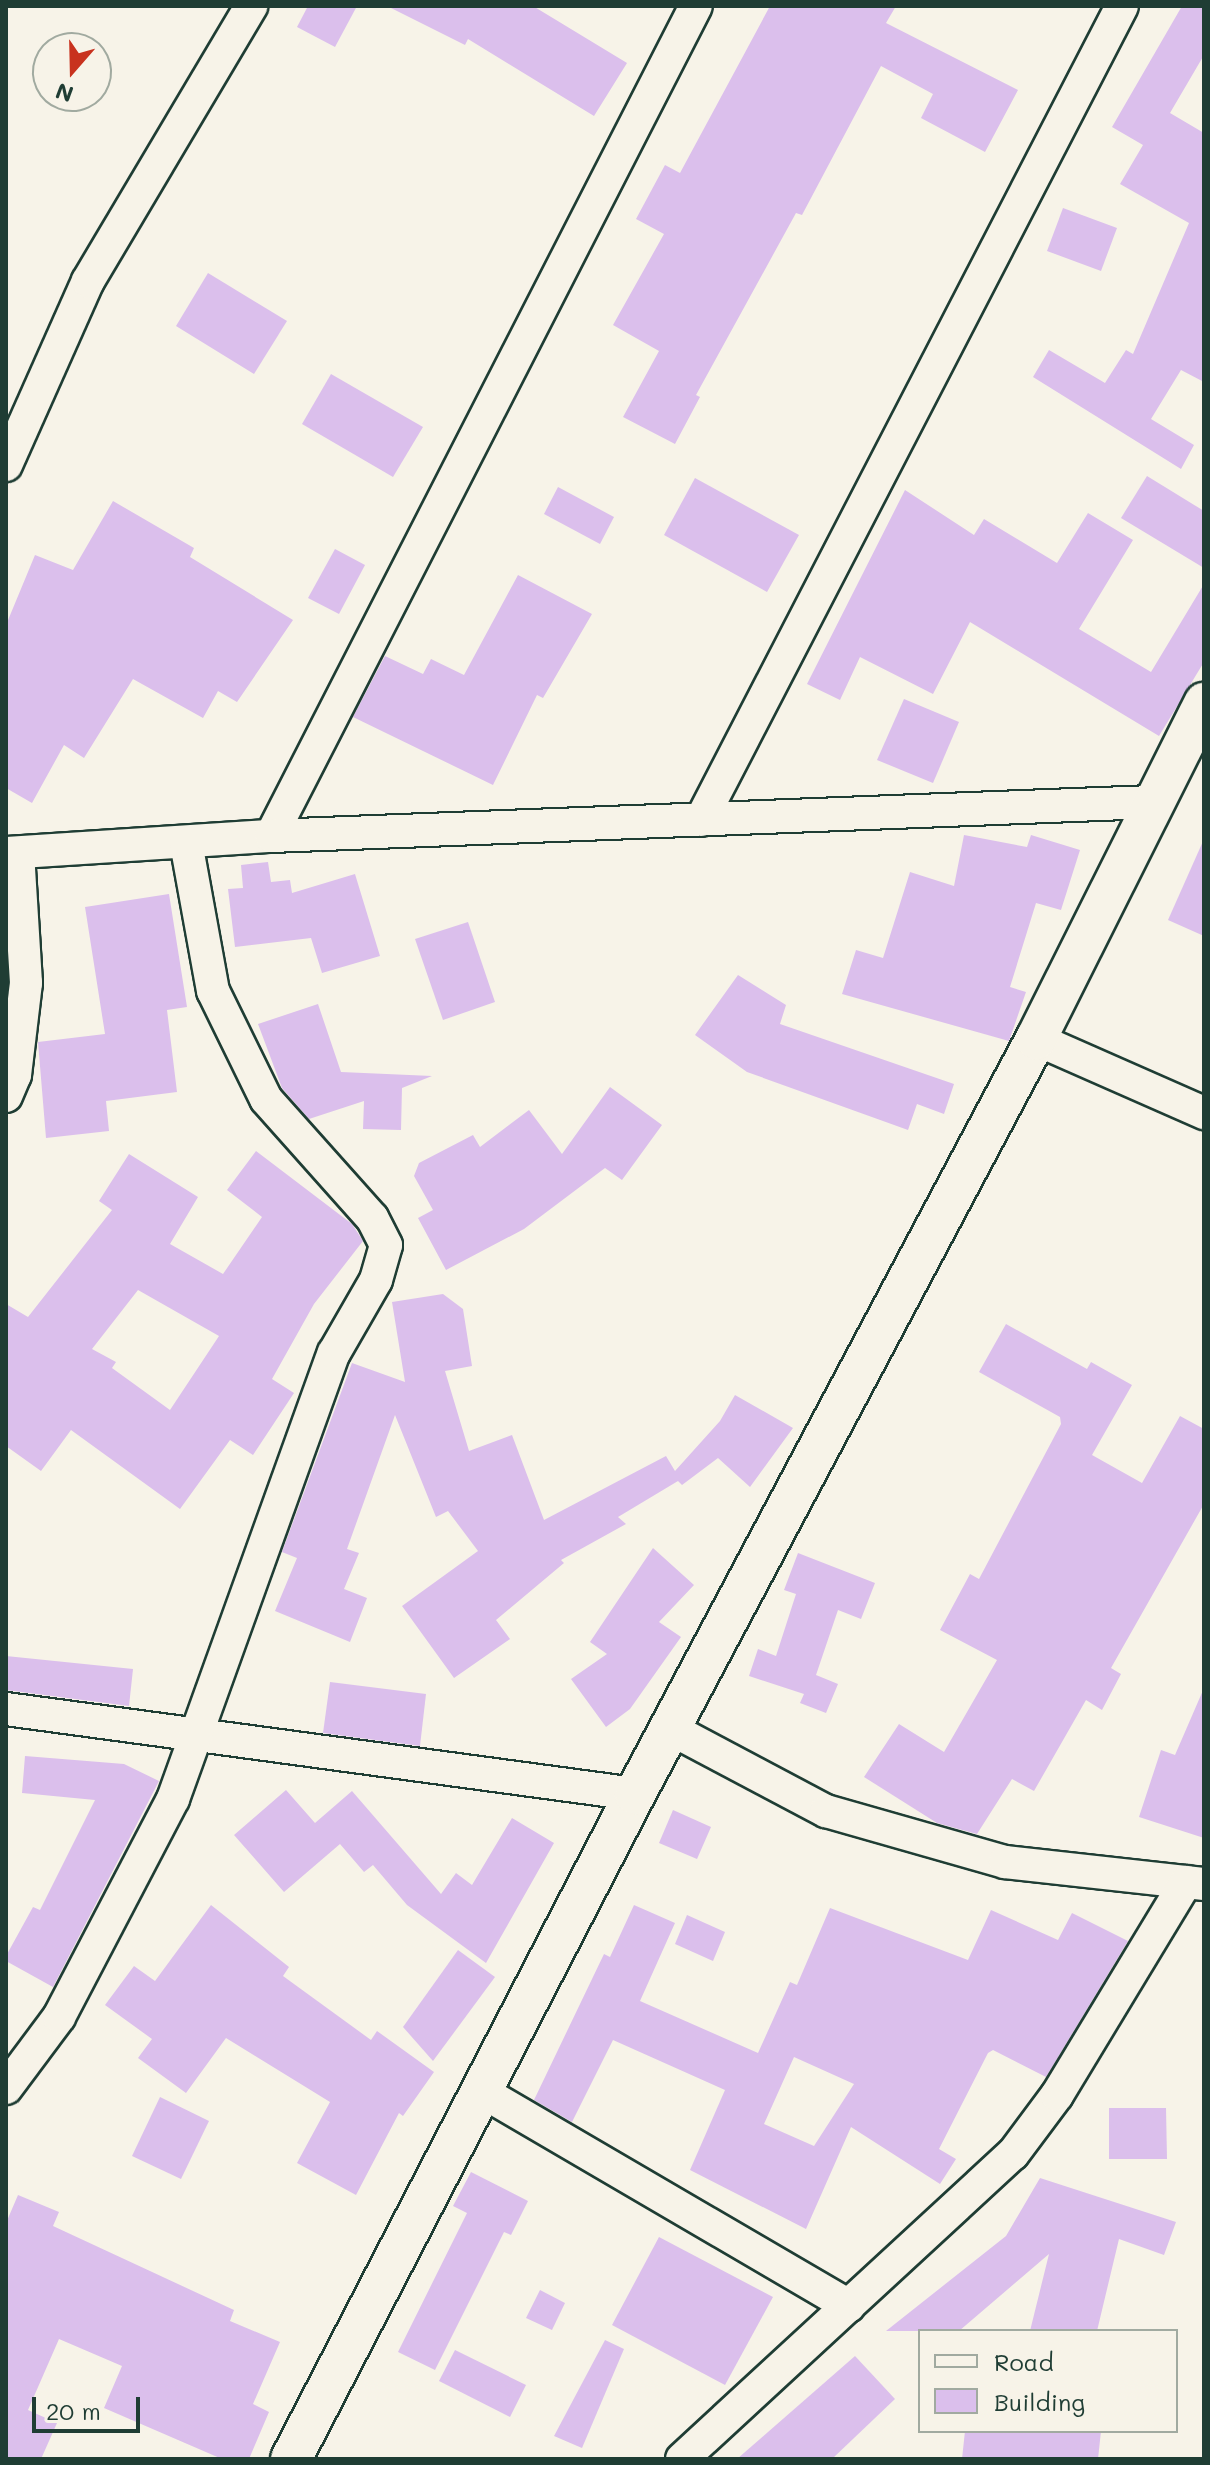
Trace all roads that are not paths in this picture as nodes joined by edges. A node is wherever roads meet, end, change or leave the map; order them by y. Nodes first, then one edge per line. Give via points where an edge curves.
1 (251, 6) edge
2 (696, 6) edge
3 (1122, 6) edge
4 (6, 465) edge
5 (1202, 713) edge
6 (1152, 802) junction
7 (701, 820) junction
8 (271, 836) junction
9 (186, 842) junction
10 (12, 854) edge
11 (1036, 1039) junction
12 (6, 1096) edge
13 (1204, 1113) edge
14 (6, 1709) edge
15 (669, 1728) junction
16 (195, 1734) junction
17 (635, 1794) junction
18 (1195, 1883) edge
19 (6, 2088) edge
20 (481, 2091) junction
21 (849, 2306) junction
22 (291, 2459) edge
23 (682, 2459) edge

1 - 4 street via 88,281
2 - 8 street
3 - 7 street
5 - 6 street
6 - 7 street
6 - 11 street
7 - 8 street
8 - 9 street
9 - 10 street
9 - 16 street via 213,991 266,1099 372,1218 386,1245 376,1280 334,1353
10 - 12 street via 26,983 15,1075
11 - 13 street
11 - 15 street
14 - 16 street
15 - 17 street
15 - 18 street via 826,1811 1005,1862
16 - 17 street
16 - 19 street via 173,1799 59,2017
17 - 20 street
18 - 21 street via 1013,2154
20 - 21 street
20 - 22 street
21 - 23 street

